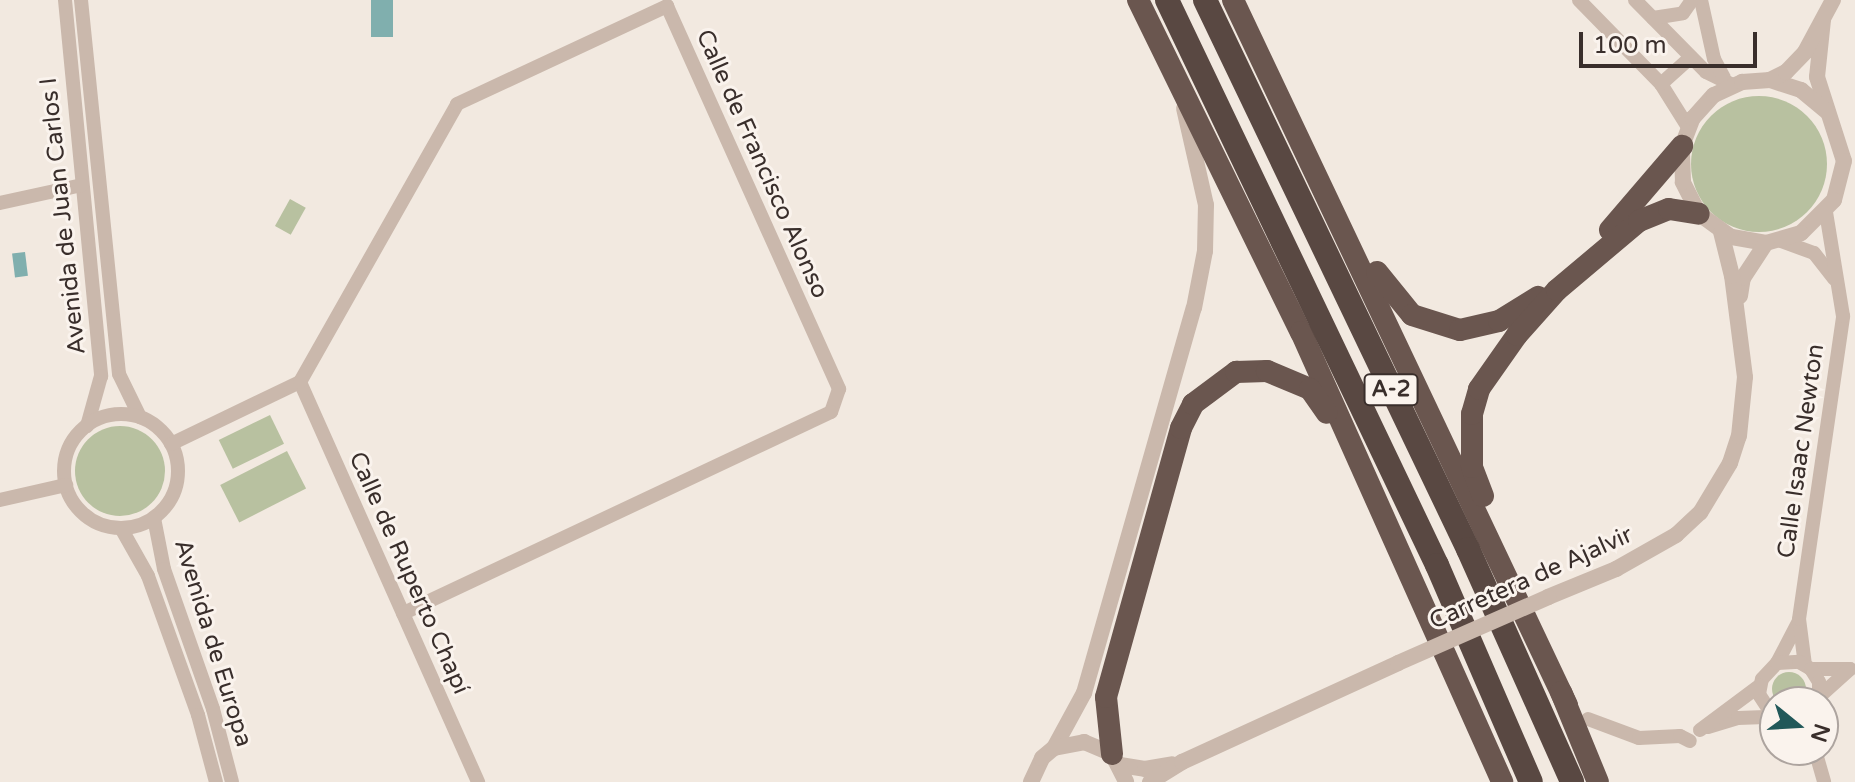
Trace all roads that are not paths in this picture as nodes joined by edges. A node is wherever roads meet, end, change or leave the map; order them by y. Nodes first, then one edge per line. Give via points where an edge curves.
1 (65, 0) edge
2 (81, 0) edge
3 (1138, 0) edge
4 (1167, 0) edge
5 (1205, 0) edge
6 (1233, 0) edge
7 (1579, 0) edge
8 (1635, 0) edge
9 (1692, 0) edge
10 (1701, 0) edge
11 (1833, 0) edge
12 (1653, 18) junction
13 (1823, 20) junction
14 (1691, 57) junction
15 (1770, 80) junction
16 (1728, 82) junction
17 (1178, 83) junction
18 (1661, 84) junction
19 (1826, 111) junction
20 (1300, 136) junction
21 (1685, 136) junction
22 (82, 185) junction
23 (0, 203) edge
24 (1826, 212) junction
25 (1699, 214) junction
26 (1721, 232) junction
27 (1774, 242) junction
28 (1841, 289) junction
29 (1737, 313) junction
30 (300, 382) junction
31 (140, 417) junction
32 (87, 426) junction
33 (171, 444) junction
34 (1367, 476) junction
35 (66, 485) junction
36 (0, 500) edge
37 (154, 518) junction
38 (121, 528) junction
39 (403, 613) junction
40 (1799, 619) junction
41 (1777, 663) junction
42 (1808, 667) junction
43 (1853, 668) edge
44 (1759, 686) joint
45 (1815, 686) edge
46 (1833, 686) edge
47 (1567, 705) junction
48 (1759, 718) edge
49 (1588, 719) dead end
50 (1690, 741) dead end
51 (1054, 748) junction
52 (1116, 760) junction
53 (1182, 762) junction
54 (1818, 766) edge
55 (216, 782) edge
56 (232, 782) edge
57 (478, 782) edge
58 (1031, 782) edge
59 (1126, 782) edge
60 (1150, 782) edge
61 (1502, 782) edge
62 (1531, 782) edge
63 (1572, 782) edge
64 (1598, 782) edge
65 (1824, 782) edge

1 - 22 street, Avenida de Juan Carlos I
2 - 31 street, Avenida de Juan Carlos I via 119,374
3 - 17 highway
4 - 62 highway, A-2 via 1431,551
5 - 63 highway, A-2 via 1493,603
6 - 20 highway
7 - 18 street
8 - 12 street
9 - 12 street via 1683,13
10 - 16 street via 1714,59
11 - 13 street
12 - 14 street
13 - 15 street via 1805,52
13 - 19 street via 1817,77
14 - 16 street via 1706,72
14 - 18 street
15 - 16 street
15 - 19 street via 1801,90
16 - 21 street via 1706,102
17 - 34 highway
17 - 51 street via 1206,205 1202,265 1109,614 1080,703
18 - 21 street
19 - 24 street via 1839,134 1844,161 1839,188
20 - 21 highway via 1386,290 1412,315 1460,330 1499,321 1551,287 1641,197
20 - 47 highway
21 - 25 street via 1683,182
22 - 23 street
22 - 32 street, Avenida de Juan Carlos I via 101,376
24 - 27 street via 1801,233
24 - 28 street, Calle Isaac Newton
25 - 26 street
25 - 47 highway via 1669,209 1639,221 1603,248 1517,335 1479,389 1472,414 1472,467
26 - 27 street
26 - 29 street, Carretera de Ajalvir
27 - 28 street via 1814,253
27 - 29 street, Carretera de Ajalvir via 1743,278
28 - 40 street, Calle Isaac Newton via 1843,316
29 - 53 street, Carretera de Ajalvir, bridge via 1744,408 1739,436 1717,490 1700,513 1646,555
30 - 33 street
30 - 39 street, Calle de Ruperto Chapí
30 - 39 street, Calle de Francisco Alonso via 457,104 667,6 839,389 831,412
31 - 32 street via 121,414
31 - 33 street
32 - 35 street via 67,452
33 - 37 street via 177,467 174,492
34 - 52 highway via 1310,389 1291,377 1236,372 1193,404 1181,428 1106,697
34 - 61 highway
35 - 36 street
35 - 38 street via 85,516
37 - 38 street
37 - 56 street, Avenida de Europa via 164,569 213,709
38 - 55 street, Avenida de Europa via 153,589
39 - 57 street, Calle de Ruperto Chapí
40 - 41 street, Calle Isaac Newton
40 - 42 street, Calle Isaac Newton
41 - 42 street
41 - 44 street, Calle Isaac Newton
42 - 43 street
42 - 45 street, Calle Isaac Newton
43 - 46 street
44 - 48 street, Calle Isaac Newton via 1700,730 1738,718
47 - 64 highway
49 - 50 street via 1639,738 1680,736
51 - 52 street, Carretera de Ajalvir via 1084,742
51 - 58 street via 1042,758
52 - 53 street, Carretera de Ajalvir via 1145,769
52 - 59 street
53 - 60 street, Carretera de Ajalvir
54 - 65 street

